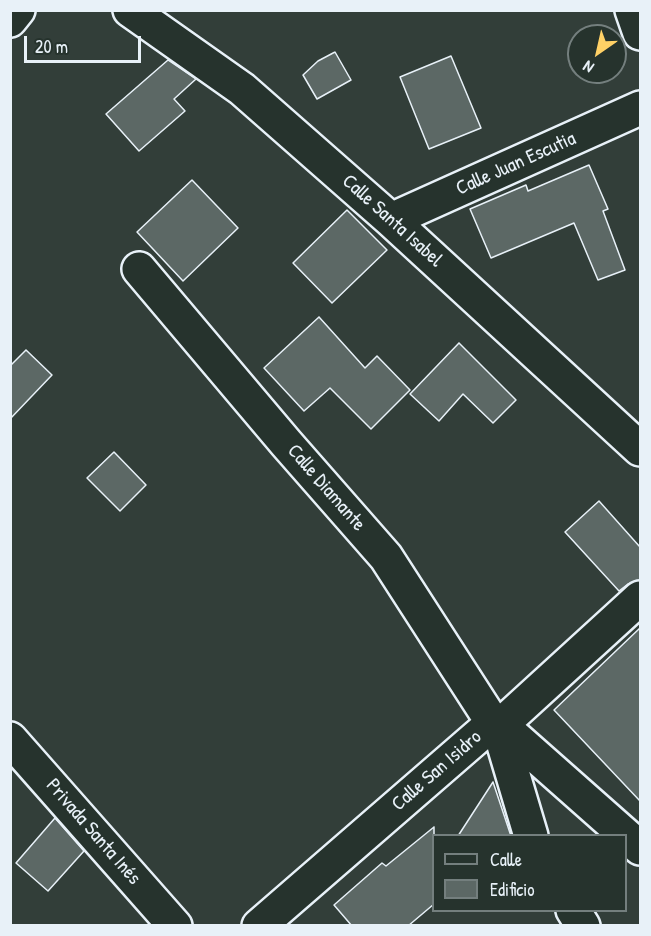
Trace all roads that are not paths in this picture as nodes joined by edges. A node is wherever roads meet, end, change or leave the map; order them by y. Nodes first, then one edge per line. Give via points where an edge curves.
1 (18, 10) edge
2 (130, 10) edge
3 (632, 10) edge
4 (10, 20) edge
5 (640, 33) edge
6 (640, 108) edge
7 (391, 220) junction
8 (139, 268) dead end
9 (640, 448) edge
10 (640, 598) edge
11 (497, 724) junction
12 (10, 739) edge
13 (530, 834) edge
14 (624, 834) edge
15 (627, 837) edge
16 (640, 848) edge
17 (574, 912) edge
18 (175, 926) edge
19 (259, 926) edge
20 (583, 926) edge

1 - 4 street
2 - 7 street, Calle Santa Isabel via 242,89
3 - 5 street
6 - 7 street, Calle Juan Escutia
7 - 9 street, Calle Santa Isabel
8 - 11 street, Calle Diamante via 386,557
10 - 11 street, Calle San Isidro
11 - 13 street
11 - 14 street, Calle Diamante
11 - 19 street, Calle San Isidro
12 - 18 street, Privada Santa Inés
15 - 16 street, Calle Diamante
17 - 20 street

